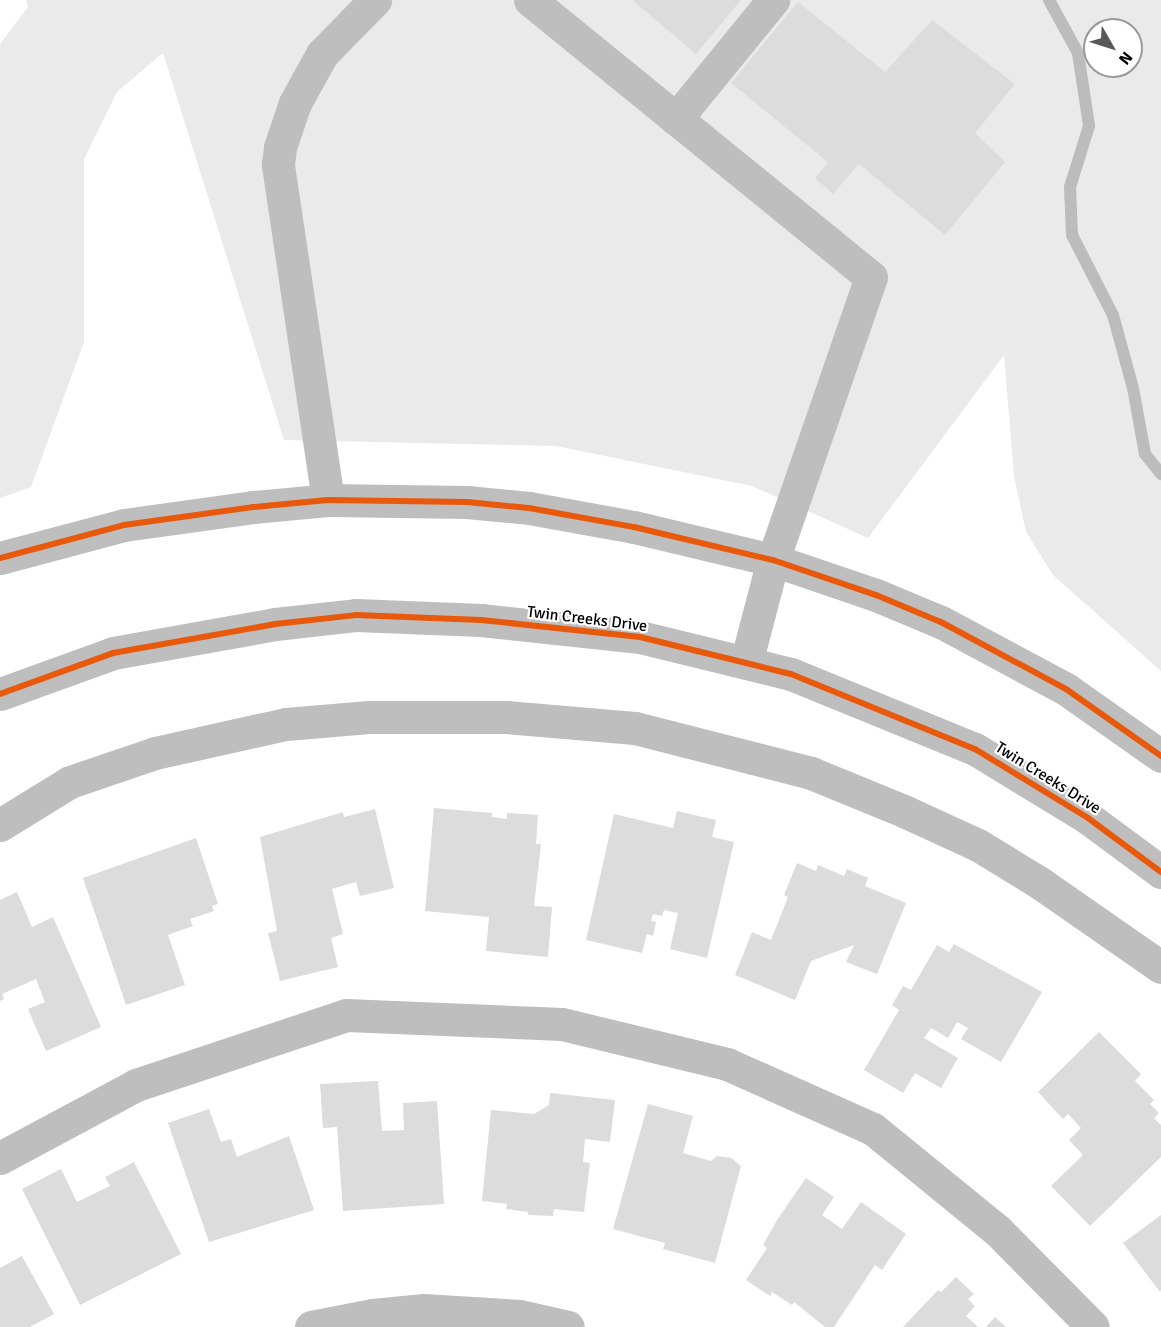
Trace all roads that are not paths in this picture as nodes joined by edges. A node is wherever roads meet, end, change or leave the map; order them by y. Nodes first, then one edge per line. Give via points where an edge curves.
1 (375, 0) edge
2 (530, 0) edge
3 (773, 0) edge
4 (676, 119) junction
5 (328, 500) junction
6 (0, 558) edge
7 (773, 560) junction
8 (746, 663) junction
9 (0, 694) edge
10 (1161, 756) edge
11 (0, 825) edge
12 (1161, 872) edge
13 (1161, 967) edge
14 (0, 1158) edge
15 (311, 1327) edge
16 (568, 1327) edge
17 (1093, 1327) edge

1 - 5 street via 343,30 307,75 285,128 279,155
2 - 4 street
3 - 4 street
4 - 7 street via 871,277
5 - 6 street via 124,525
5 - 7 street via 467,502 530,508 634,527
7 - 8 street
7 - 10 street via 941,622 1066,689
8 - 9 street, Twin Creeks Drive via 640,637 481,620 356,615 275,624 113,653
8 - 12 street, Twin Creeks Drive via 791,674 975,748 1088,818
11 - 13 street via 70,782 155,753 286,724 369,717 506,717 634,728 811,773 906,812 978,845 1041,883
14 - 17 street via 136,1085 346,1015 562,1024 727,1064 873,1129 997,1230
15 - 16 street via 373,1315 446,1310 520,1316

